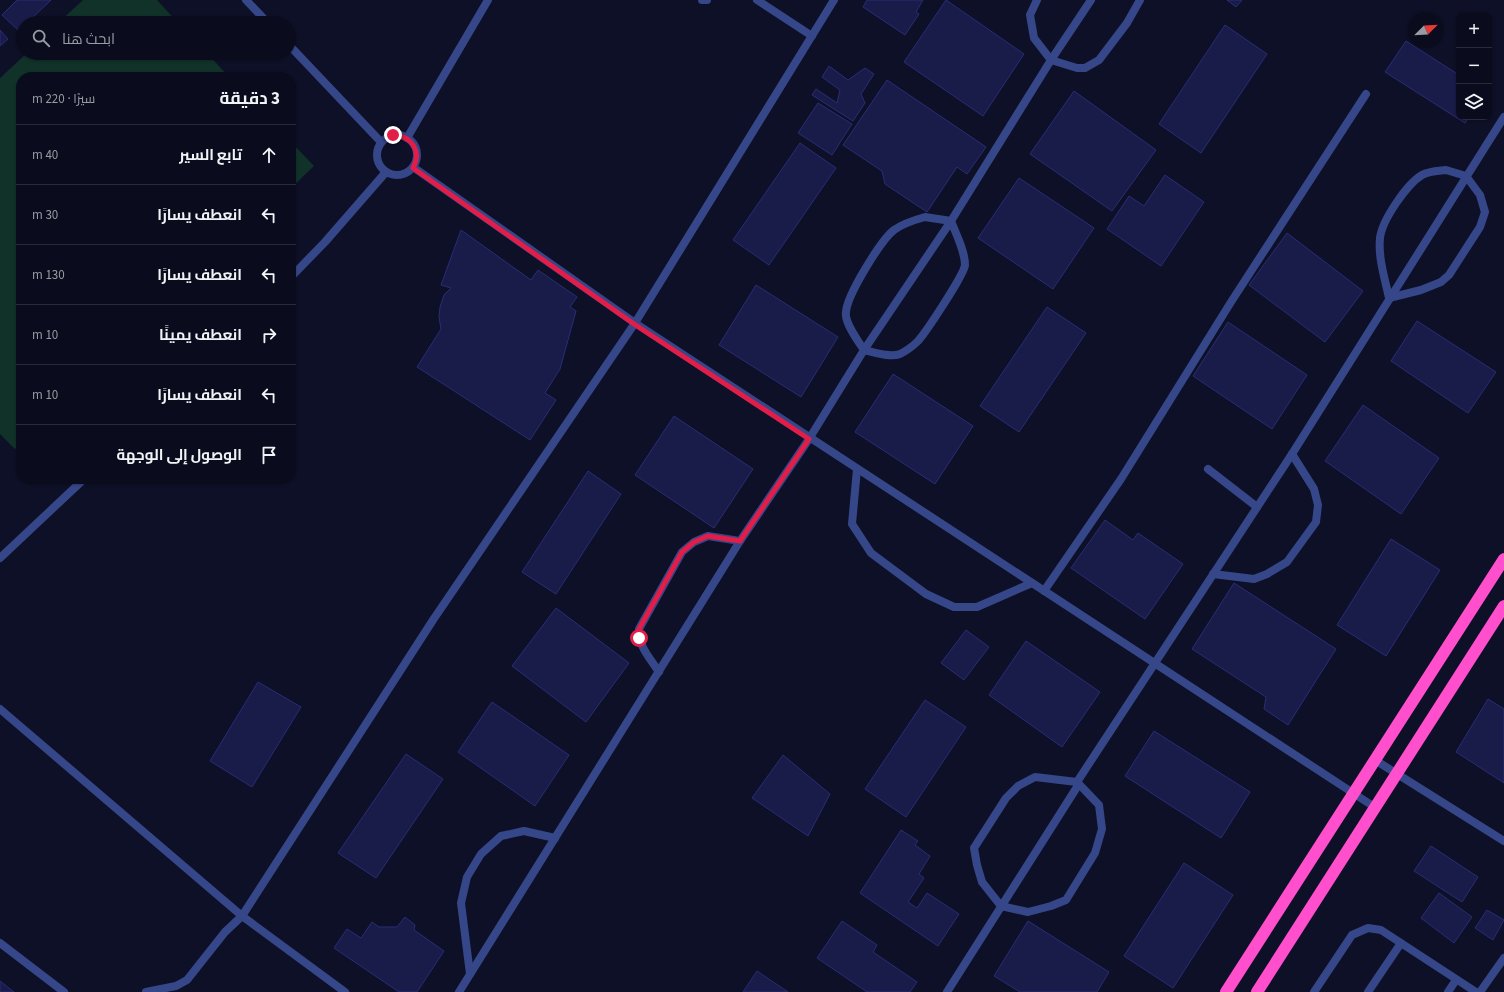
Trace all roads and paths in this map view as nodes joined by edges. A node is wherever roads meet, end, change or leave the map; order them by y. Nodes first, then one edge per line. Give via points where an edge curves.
1 (246, 0) edge
2 (488, 0) edge
3 (702, 0) edge
4 (707, 0) edge
5 (757, 0) edge
6 (834, 0) edge
7 (1037, 0) edge
8 (1091, 0) edge
9 (1140, 0) edge
10 (261, 16) edge
11 (812, 36) junction
12 (296, 52) edge
13 (1051, 60) junction
14 (1366, 94) dead end
15 (1504, 117) edge
16 (407, 138) junction
17 (381, 142) junction
18 (413, 168) junction
19 (386, 172) junction
20 (1466, 176) junction
21 (951, 221) junction
22 (296, 272) edge
23 (1389, 298) junction
24 (634, 324) junction
25 (864, 350) junction
26 (809, 439) junction
27 (1292, 454) junction
28 (857, 469) junction
29 (1208, 469) dead end
30 (79, 484) edge
31 (1257, 507) junction
32 (740, 541) junction
33 (0, 558) edge
34 (1504, 559) edge
35 (1213, 574) junction
36 (1032, 584) junction
37 (1044, 591) junction
38 (1504, 606) edge
39 (1154, 663) junction
40 (659, 672) junction
41 (0, 709) edge
42 (1375, 760) junction
43 (1398, 774) junction
44 (1077, 782) junction
45 (1354, 793) junction
46 (1376, 808) junction
47 (555, 838) junction
48 (1504, 841) edge
49 (1001, 906) junction
50 (242, 916) junction
51 (0, 943) edge
52 (1401, 943) junction
53 (1504, 958) edge
54 (470, 974) junction
55 (1456, 980) junction
56 (64, 992) edge
57 (146, 992) edge
58 (345, 992) edge
59 (459, 992) edge
60 (947, 992) edge
61 (1226, 992) edge
62 (1257, 992) edge
63 (1314, 992) edge
64 (1368, 992) edge
65 (1448, 992) edge
66 (1476, 992) edge
67 (1480, 992) edge

1 - 10 street
2 - 16 street
3 - 4 street
5 - 11 street
6 - 11 street
7 - 13 street via 1030,15 1034,38
8 - 13 street
9 - 13 street via 1099,60 1092,65 1077,68
11 - 24 street
12 - 17 street
13 - 21 street
14 - 37 street via 1231,302 1121,479
15 - 20 street
16 - 17 street via 393,135
16 - 18 street via 415,146 416,151
17 - 19 street via 377,158
18 - 19 street via 400,175
18 - 24 street
19 - 22 street
20 - 23 street
20 - 23 street via 1480,195 1485,212 1480,227 1449,275 1441,282
20 - 23 street via 1446,170 1429,172 1415,180 1395,205 1384,223 1380,237 1382,267
21 - 25 street
21 - 25 street via 965,266 926,330 918,340 899,354 887,355
21 - 25 street via 925,217 910,221 893,231 873,258 853,290 845,312 850,328
23 - 27 street
24 - 26 street
24 - 50 street via 433,620
25 - 26 street
26 - 28 street
26 - 32 street
27 - 31 street
27 - 35 street via 1314,489 1318,505 1316,522 1286,562 1267,574 1254,578
28 - 36 street
28 - 36 street via 852,524 871,553 926,594 954,607 977,607
29 - 31 street
30 - 33 street
31 - 35 street
32 - 40 street
32 - 40 street via 708,536 694,542 682,552 639,629 642,647
34 - 42 highway
35 - 39 street
36 - 37 street
37 - 39 street
38 - 43 highway
39 - 44 street
39 - 45 street
40 - 47 street
41 - 50 street
42 - 43 street
42 - 45 highway
43 - 46 highway
43 - 48 street
44 - 49 street via 1077,787
44 - 49 street via 1035,777 1018,786 1006,798 974,848 982,882
44 - 49 street via 1099,804 1102,829 1095,853 1066,900 1028,912
45 - 46 street
45 - 61 highway
46 - 62 highway
47 - 54 street
47 - 54 street via 524,831 501,836 482,854 467,877 461,903
49 - 60 street
50 - 57 street via 225,932 187,980 176,986
50 - 58 street
51 - 56 street
52 - 55 street
52 - 63 street via 1381,930 1368,928 1352,935
52 - 64 street
53 - 67 street
54 - 59 street
55 - 65 street
55 - 66 street

